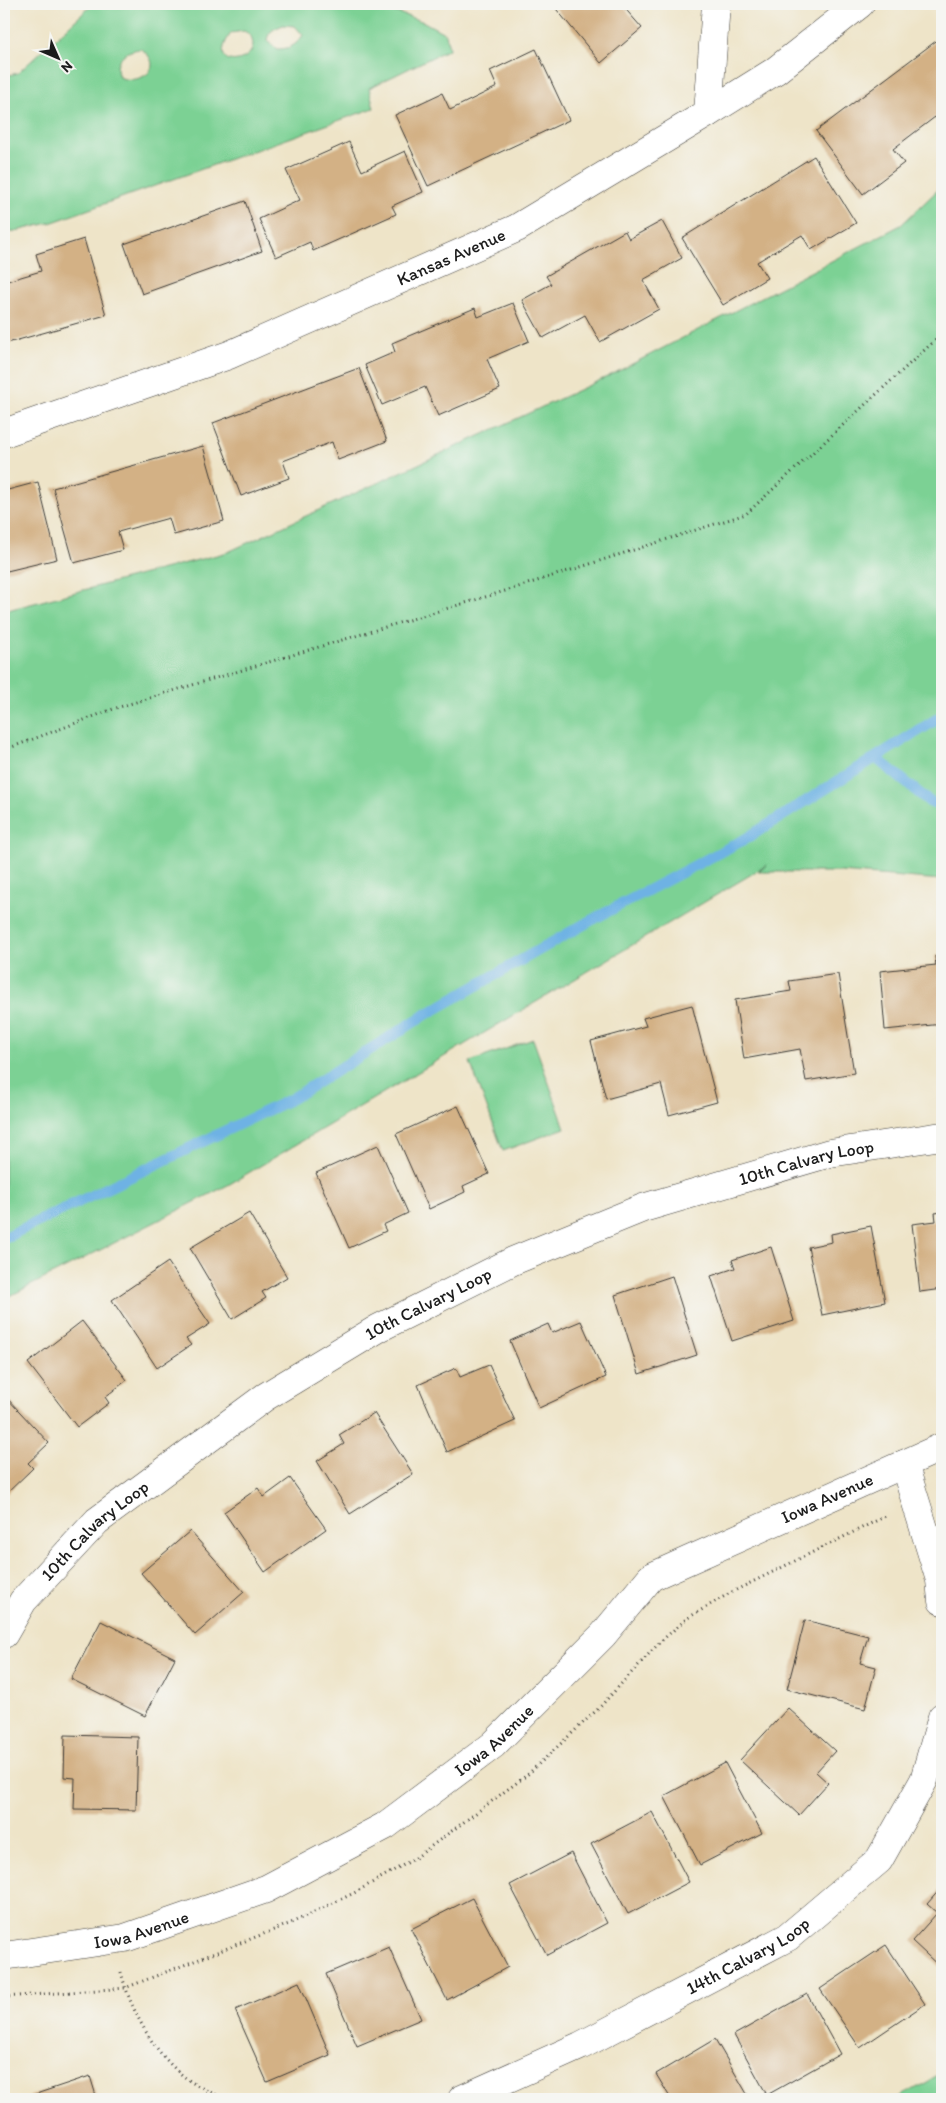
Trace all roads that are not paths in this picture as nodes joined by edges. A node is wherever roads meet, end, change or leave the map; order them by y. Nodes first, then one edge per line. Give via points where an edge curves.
1 (716, 4) edge
2 (860, 4) edge
3 (708, 113) junction
4 (4, 433) edge
5 (942, 1136) edge
6 (942, 1447) edge
7 (904, 1464) junction
8 (942, 1601) edge
9 (4, 1634) edge
10 (942, 1717) edge
11 (4, 1956) edge
12 (462, 2099) edge

1 - 3 street
2 - 3 street, Kansas Avenue via 775,71
3 - 4 street, Kansas Avenue via 516,228 229,355
5 - 9 street, 10th Calvary Loop via 830,1153 643,1208 513,1261 379,1328 265,1397 97,1521 23,1601
6 - 7 street, Iowa Avenue
7 - 8 street via 940,1580
7 - 11 street, Iowa Avenue via 651,1577 604,1635 493,1745 385,1826 266,1889 125,1938
10 - 12 street, 14th Calvary Loop via 924,1780 879,1860 788,1937 580,2046

